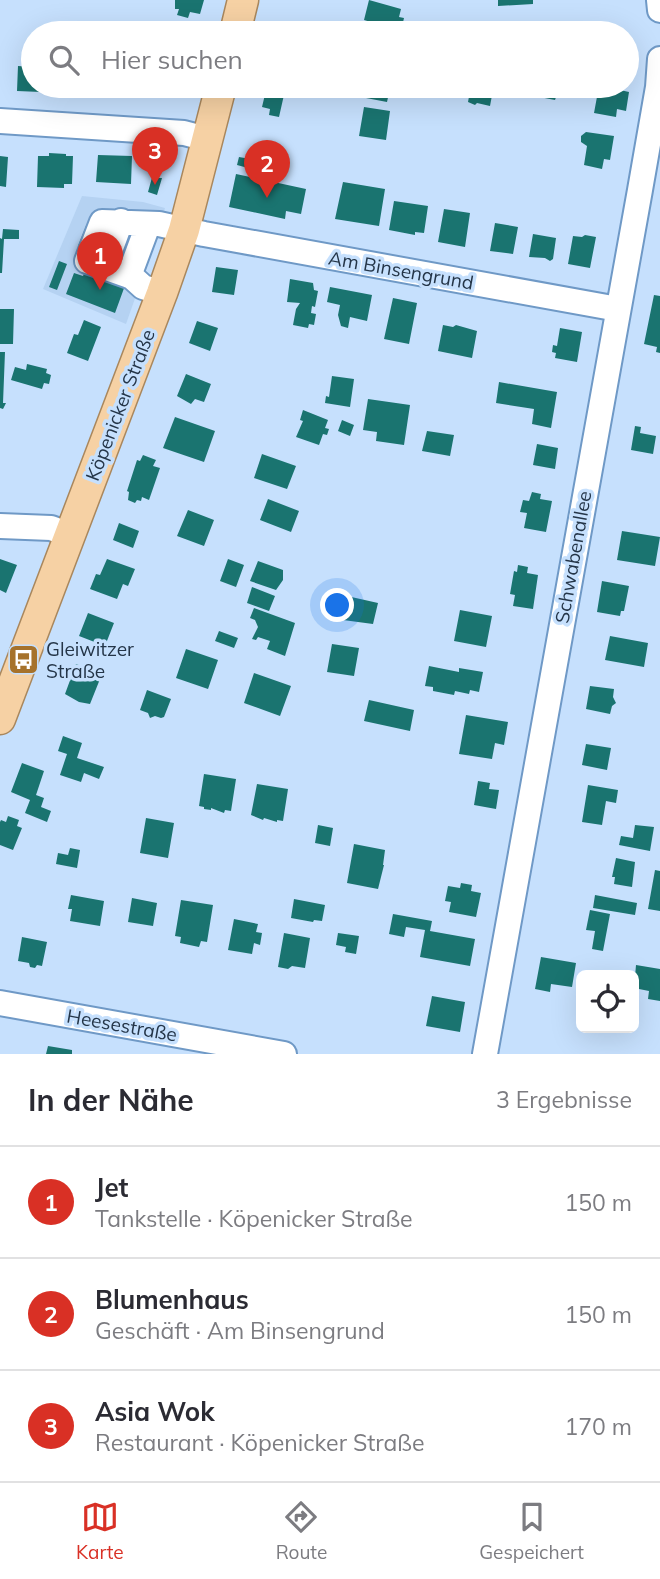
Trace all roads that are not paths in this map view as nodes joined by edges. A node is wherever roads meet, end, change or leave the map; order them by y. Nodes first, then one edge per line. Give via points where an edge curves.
1 (243, 0) edge
2 (659, 0) edge
3 (660, 10) edge
4 (238, 21) edge
5 (660, 59) edge
6 (218, 98) edge
7 (0, 121) edge
8 (207, 139) junction
9 (650, 192) edge
10 (135, 223) junction
11 (184, 230) junction
12 (116, 272) junction
13 (162, 293) junction
14 (618, 309) junction
15 (0, 526) edge
16 (71, 535) junction
17 (0, 719) edge
18 (0, 1003) edge
19 (284, 1054) edge
20 (485, 1054) edge

1 - 4 main road
2 - 3 street
5 - 9 street, Schwabenallee
6 - 8 main road, Köpenicker Straße
7 - 8 street via 184,133
8 - 11 main road, Köpenicker Straße
9 - 14 street, Schwabenallee
10 - 11 street, Am Binsengrund
10 - 12 street
10 - 12 street via 102,222 87,261
11 - 13 main road, Köpenicker Straße
11 - 14 street, Am Binsengrund
12 - 13 street
13 - 16 main road, Köpenicker Straße
14 - 20 street, Schwabenallee
15 - 16 street via 51,528
16 - 17 main road, Köpenicker Straße
18 - 19 street, Heesestraße

